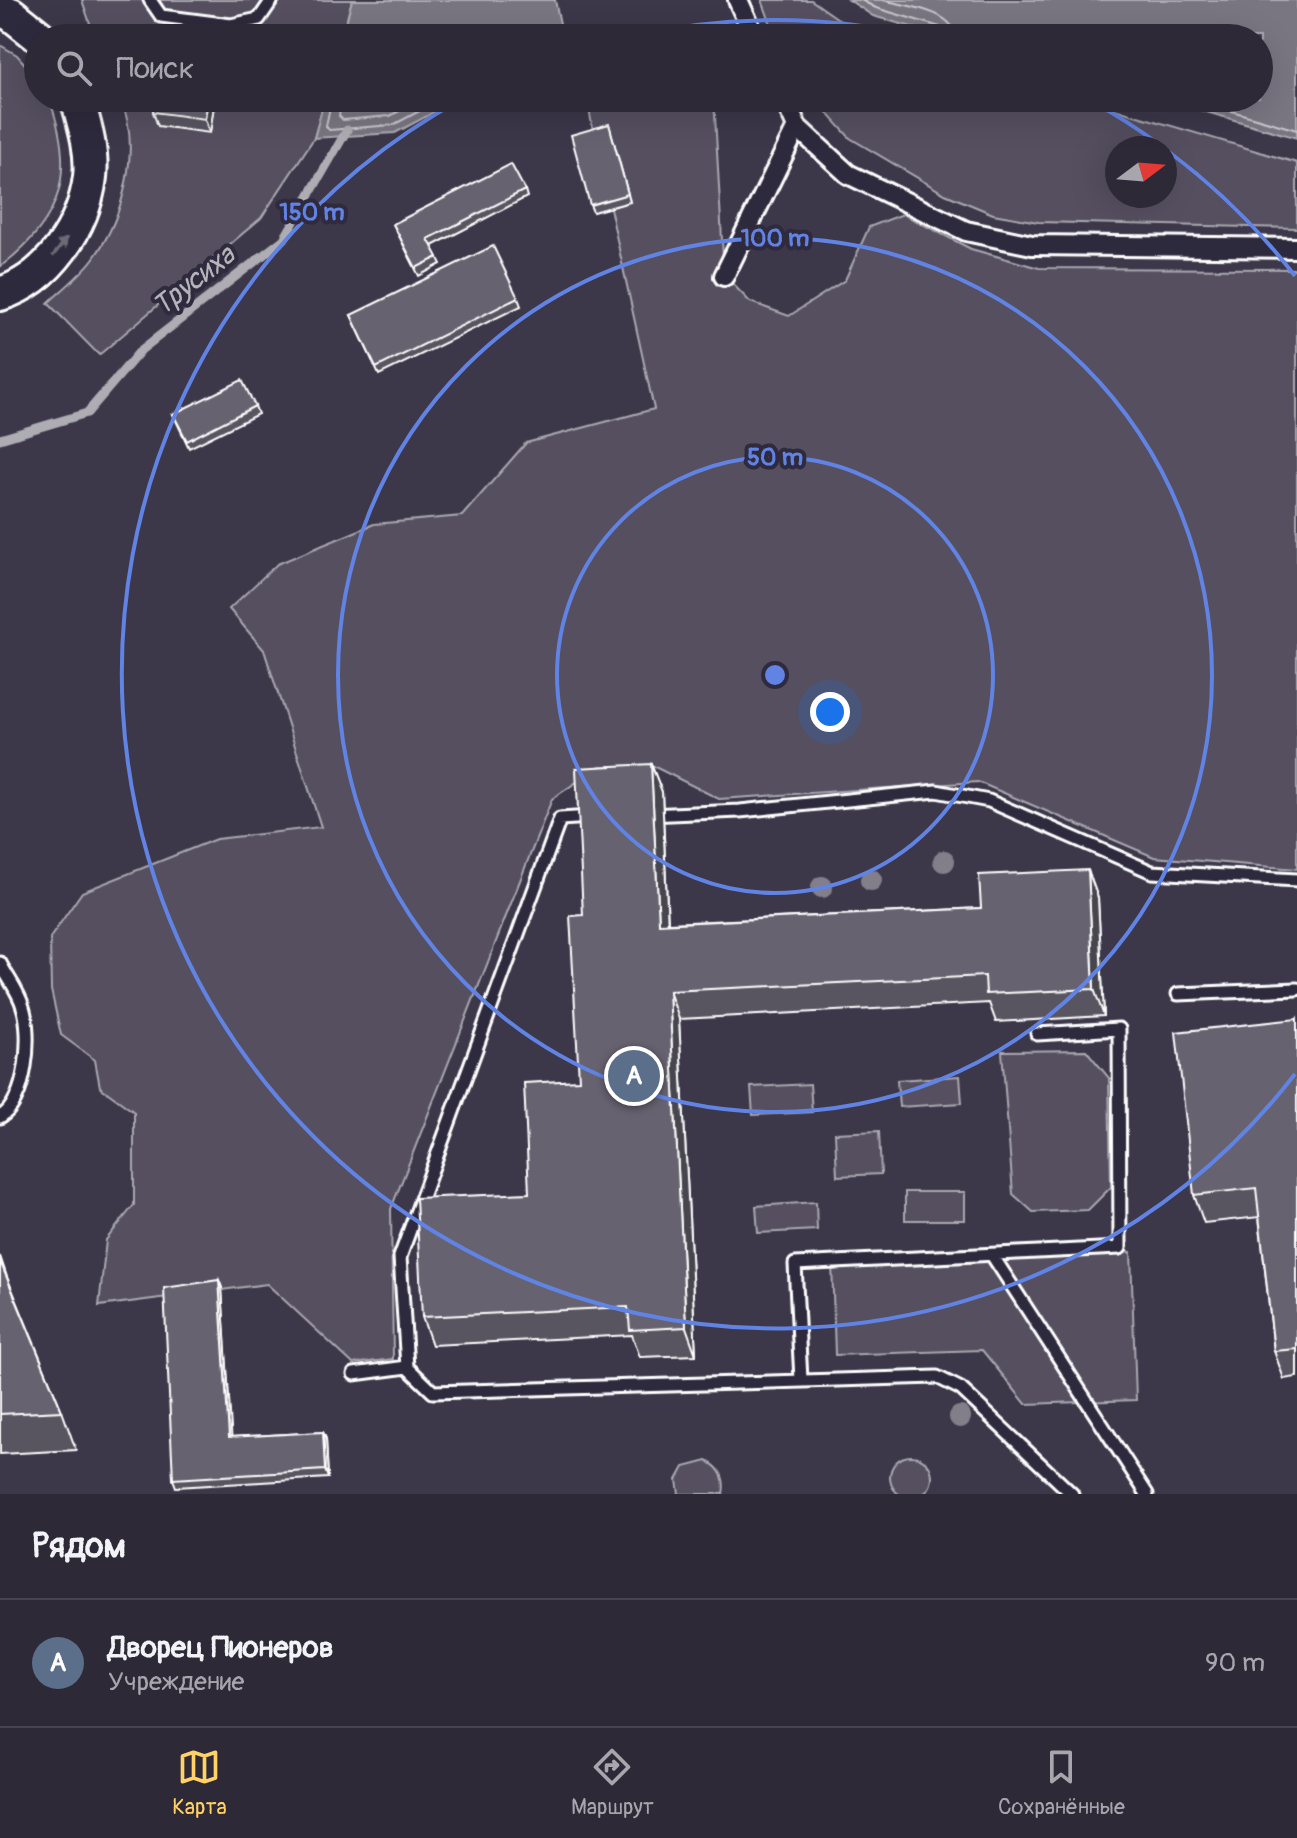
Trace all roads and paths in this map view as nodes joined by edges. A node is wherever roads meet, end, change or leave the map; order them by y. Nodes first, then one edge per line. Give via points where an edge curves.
1 (38, 0) edge
2 (150, 0) edge
3 (272, 0) edge
4 (738, 0) edge
5 (0, 10) edge
6 (190, 20) junction
7 (24, 24) edge
8 (46, 24) edge
9 (190, 24) edge
10 (223, 24) edge
11 (236, 24) edge
12 (749, 24) edge
13 (81, 112) edge
14 (790, 112) edge
15 (797, 127) junction
16 (1297, 248) edge
17 (724, 276) dead end
18 (0, 294) edge
19 (635, 815) edge
20 (605, 817) edge
21 (1297, 880) edge
22 (0, 963) edge
23 (3, 979) edge
24 (1297, 989) edge
25 (1178, 994) dead end
26 (1037, 1034) dead end
27 (0, 1117) edge
28 (992, 1255) junction
29 (407, 1367) junction
30 (354, 1374) dead end
31 (801, 1380) junction
32 (1072, 1494) edge
33 (1147, 1494) edge

1 - 8 main road
2 - 6 lane via 161,16
3 - 11 lane via 259,19
4 - 12 street
5 - 7 main road
6 - 9 lane
6 - 10 lane
18 -> 13 main road via 37,274 65,245 83,208 90,175
14 - 15 street
15 - 16 street via 848,174 966,231 1032,245
15 - 17 street
19 - 21 lane via 740,811 936,791 989,801 1152,872
20 - 29 lane via 560,819 400,1257
22 - 23 lane
23 - 27 lane via 24,1008 26,1076 8,1113
24 - 25 lane
26 - 28 lane via 1119,1029 1120,1248
28 - 31 lane via 795,1264
28 - 33 lane
29 - 30 lane
29 - 31 lane via 433,1392
31 - 32 lane via 937,1377 961,1389

